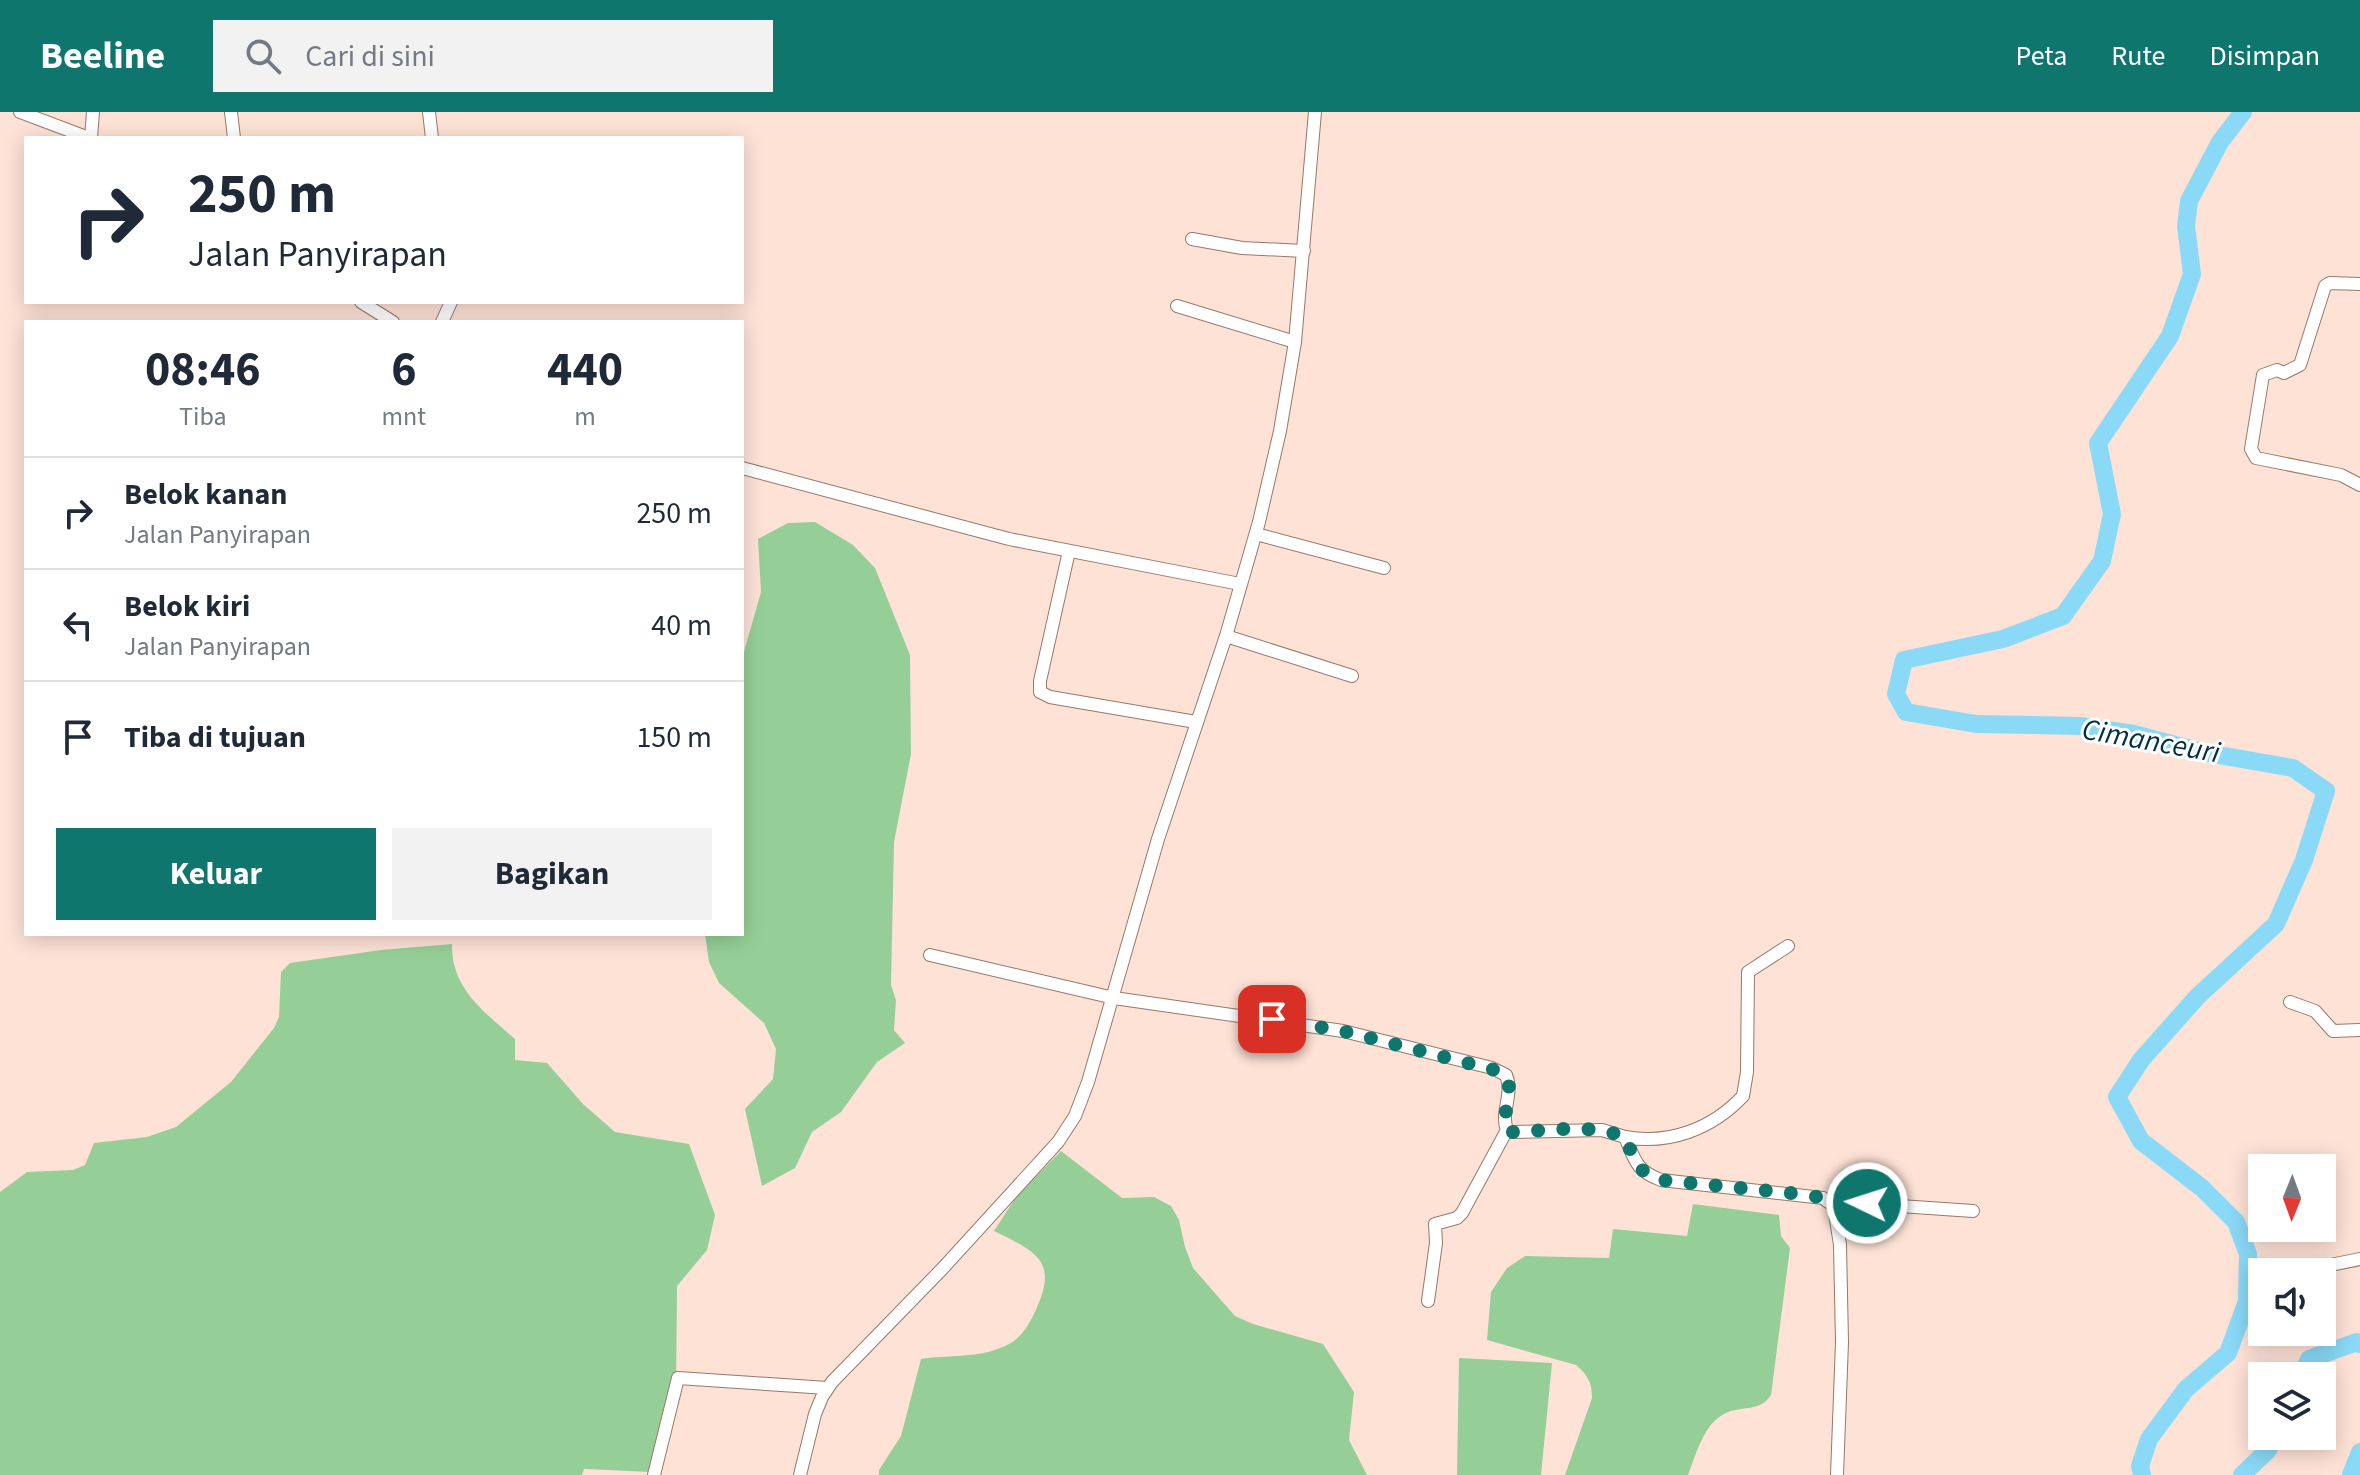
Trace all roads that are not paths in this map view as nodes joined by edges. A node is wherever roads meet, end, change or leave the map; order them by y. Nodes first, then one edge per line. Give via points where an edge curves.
1 (20, 112) edge
2 (93, 112) edge
3 (231, 112) edge
4 (429, 112) edge
5 (1315, 112) edge
6 (85, 136) edge
7 (90, 136) edge
8 (234, 136) edge
9 (432, 136) edge
10 (1192, 239) dead end
11 (1304, 251) junction
12 (2360, 284) edge
13 (1177, 306) dead end
14 (1295, 342) junction
15 (744, 469) edge
16 (2360, 485) edge
17 (1256, 534) junction
18 (1069, 551) junction
19 (1384, 568) dead end
20 (1240, 584) junction
21 (1226, 636) junction
22 (1352, 676) dead end
23 (1196, 722) junction
24 (1788, 946) dead end
25 (930, 955) dead end
26 (1114, 998) junction
27 (2290, 1002) dead end
28 (2360, 1030) edge
29 (1507, 1130) junction
30 (1625, 1137) junction
31 (1827, 1201) junction
32 (1973, 1211) dead end
33 (2360, 1259) edge
34 (2336, 1264) edge
35 (1428, 1301) dead end
36 (827, 1388) junction
37 (654, 1475) edge
38 (800, 1475) edge
39 (1837, 1475) edge

1 - 6 street
2 - 7 street
3 - 8 street
4 - 9 street
5 - 11 street
10 - 11 street
11 - 14 street
12 - 16 street via 2327,284 2300,365 2263,375 2251,449 2256,458 2341,475
13 - 14 street
14 - 17 street
15 - 18 street
17 - 19 street
17 - 20 street
18 - 20 street
18 - 23 street via 1040,692
20 - 21 street
21 - 22 street
21 - 23 street
23 - 26 street
24 - 30 street via 1748,972 1743,1096 1689,1132 1659,1140
25 - 26 street
26 - 29 street via 1304,1023 1492,1068 1506,1075 1509,1083
26 - 36 street via 1069,1127
27 - 28 street via 2315,1011 2333,1031
29 - 30 street via 1602,1130
29 - 35 street via 1462,1213 1435,1224
30 - 31 street via 1645,1175
31 - 32 street
31 - 39 street via 1834,1206 1840,1245
33 - 34 street
36 - 37 street via 678,1378
36 - 38 street

